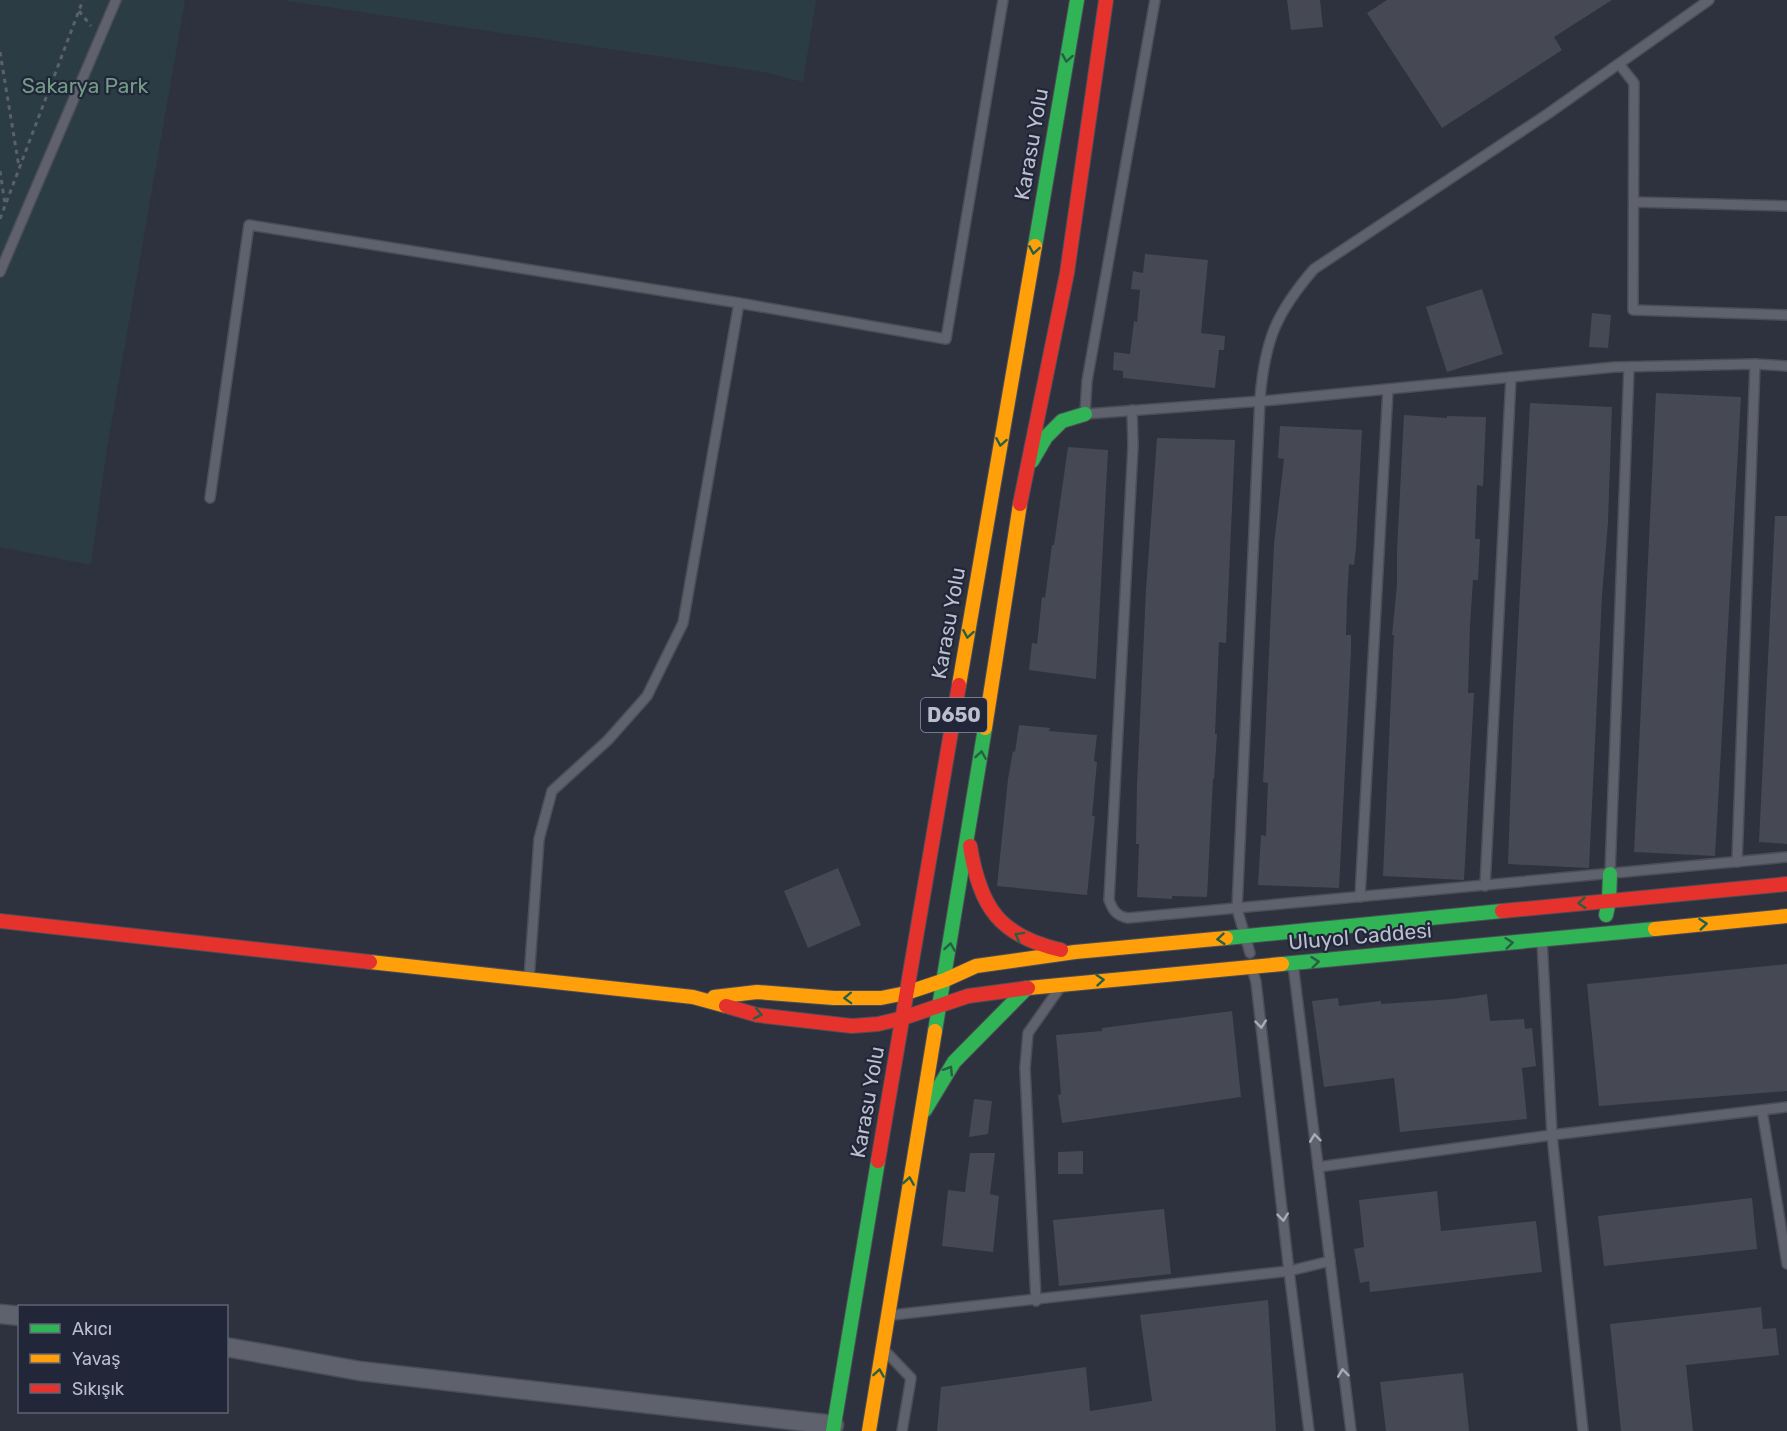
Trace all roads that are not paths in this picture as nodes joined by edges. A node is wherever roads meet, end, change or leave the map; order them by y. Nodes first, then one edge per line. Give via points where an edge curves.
1 (116, 0) edge
2 (1003, 0) edge
3 (1077, 0) edge
4 (1155, 0) edge
5 (1709, 0) edge
6 (1106, 4) edge
7 (1695, 4) edge
8 (1619, 64) junction
9 (1634, 202) junction
10 (1787, 206) edge
11 (0, 272) edge
12 (739, 303) junction
13 (1787, 315) edge
14 (1755, 364) junction
15 (1787, 366) edge
16 (1629, 367) junction
17 (1511, 377) junction
18 (1388, 389) junction
19 (1260, 401) junction
20 (1132, 410) junction
21 (1085, 414) junction
22 (1025, 472) junction
23 (210, 498) dead end
24 (969, 825) junction
25 (1787, 857) edge
26 (1737, 862) junction
27 (1610, 874) junction
28 (1787, 884) edge
29 (1485, 886) junction
30 (1360, 897) junction
31 (1609, 901) junction
32 (1237, 909) junction
33 (1787, 916) edge
34 (0, 921) edge
35 (1397, 922) junction
36 (1245, 936) junction
37 (1542, 940) junction
38 (1075, 952) junction
39 (1251, 960) junction
40 (1293, 964) junction
41 (528, 979) junction
42 (945, 980) junction
43 (1062, 984) junction
44 (1027, 988) junction
45 (906, 993) junction
46 (702, 998) junction
47 (939, 1007) junction
48 (903, 1018) junction
49 (1787, 1107) edge
50 (1762, 1110) junction
51 (919, 1120) junction
52 (1552, 1135) junction
53 (1318, 1167) junction
54 (1330, 1261) junction
55 (1787, 1264) edge
56 (1288, 1270) junction
57 (1036, 1300) junction
58 (0, 1314) edge
59 (18, 1316) edge
60 (888, 1316) junction
61 (228, 1347) edge
62 (883, 1348) junction
63 (834, 1428) edge
64 (869, 1431) edge
65 (902, 1431) edge
66 (1310, 1431) edge
67 (1351, 1431) edge
68 (1584, 1431) edge

1 - 11 lane
2 - 12 lane via 946,339
3 -> 45 main road, Karasu Yolu / D650
4 - 21 lane via 1087,381
5 - 7 lane
6 - 22 main road, D650 via 1066,273
7 - 8 lane
8 - 9 lane via 1634,83
8 - 19 lane via 1314,269 1279,316 1269,342
9 - 10 lane
9 - 13 lane via 1633,310
12 - 23 lane via 249,225
12 - 41 lane via 683,623 647,696 608,740 552,792 539,839
14 - 15 lane
14 - 16 lane
14 - 26 lane
16 - 17 lane
16 - 27 lane
17 - 18 lane
17 - 29 lane
18 - 19 lane
18 - 30 lane
19 - 20 lane
19 - 32 lane
20 - 21 lane
20 - 32 lane via 1109,900 1119,916 1128,918
21 - 22 main road via 1062,421 1046,437
24 -> 22 main road, D650
38 -> 24 main road via 1051,949 1018,936 993,915 975,870
42 -> 24 main road, D650
25 - 26 lane
26 - 27 lane
27 - 29 lane
27 - 31 main road
28 - 31 main road, Uluyol Caddesi
29 - 30 lane
30 - 32 lane
31 -> 35 main road, Uluyol Caddesi
31 - 37 main road via 1605,919 1543,933
32 - 36 lane
37 -> 33 main road, Uluyol Caddesi
34 - 41 main road
35 - 36 main road, Uluyol Caddesi
35 - 39 main road via 1345,937 1253,948
36 -> 38 main road, Uluyol Caddesi
36 - 39 lane
40 -> 37 main road, Uluyol Caddesi
37 - 52 lane
38 - 42 main road, Uluyol Caddesi via 976,966
39 - 40 main road, Uluyol Caddesi
43 -> 39 main road, Uluyol Caddesi
39 -> 56 lane
53 -> 40 lane
41 - 46 main road
42 - 45 main road, Uluyol Caddesi
42 - 47 main road, D650
43 - 44 main road, Uluyol Caddesi
43 - 57 lane via 1028,1033 1025,1068
44 - 47 main road, Uluyol Caddesi via 968,996
51 -> 44 main road via 954,1062
45 -> 46 main road, Uluyol Caddesi via 834,999 757,992
45 - 48 main road, Karasu Yolu / D650
46 -> 48 main road, Uluyol Caddesi via 757,1015 841,1025 878,1024
47 - 48 main road, Uluyol Caddesi
47 - 51 main road, D650
48 - 63 main road, Karasu Yolu / D650
49 - 50 lane
50 - 52 lane
50 - 55 lane
60 -> 51 main road, D650
52 - 53 lane
52 - 68 lane
53 - 54 lane
54 - 56 lane
67 -> 54 lane
56 - 57 lane
56 - 66 lane
57 - 60 lane
58 - 59 street
60 - 62 main road, D650
61 - 63 street via 360,1371
64 -> 62 main road, D650
62 - 65 lane via 911,1378

